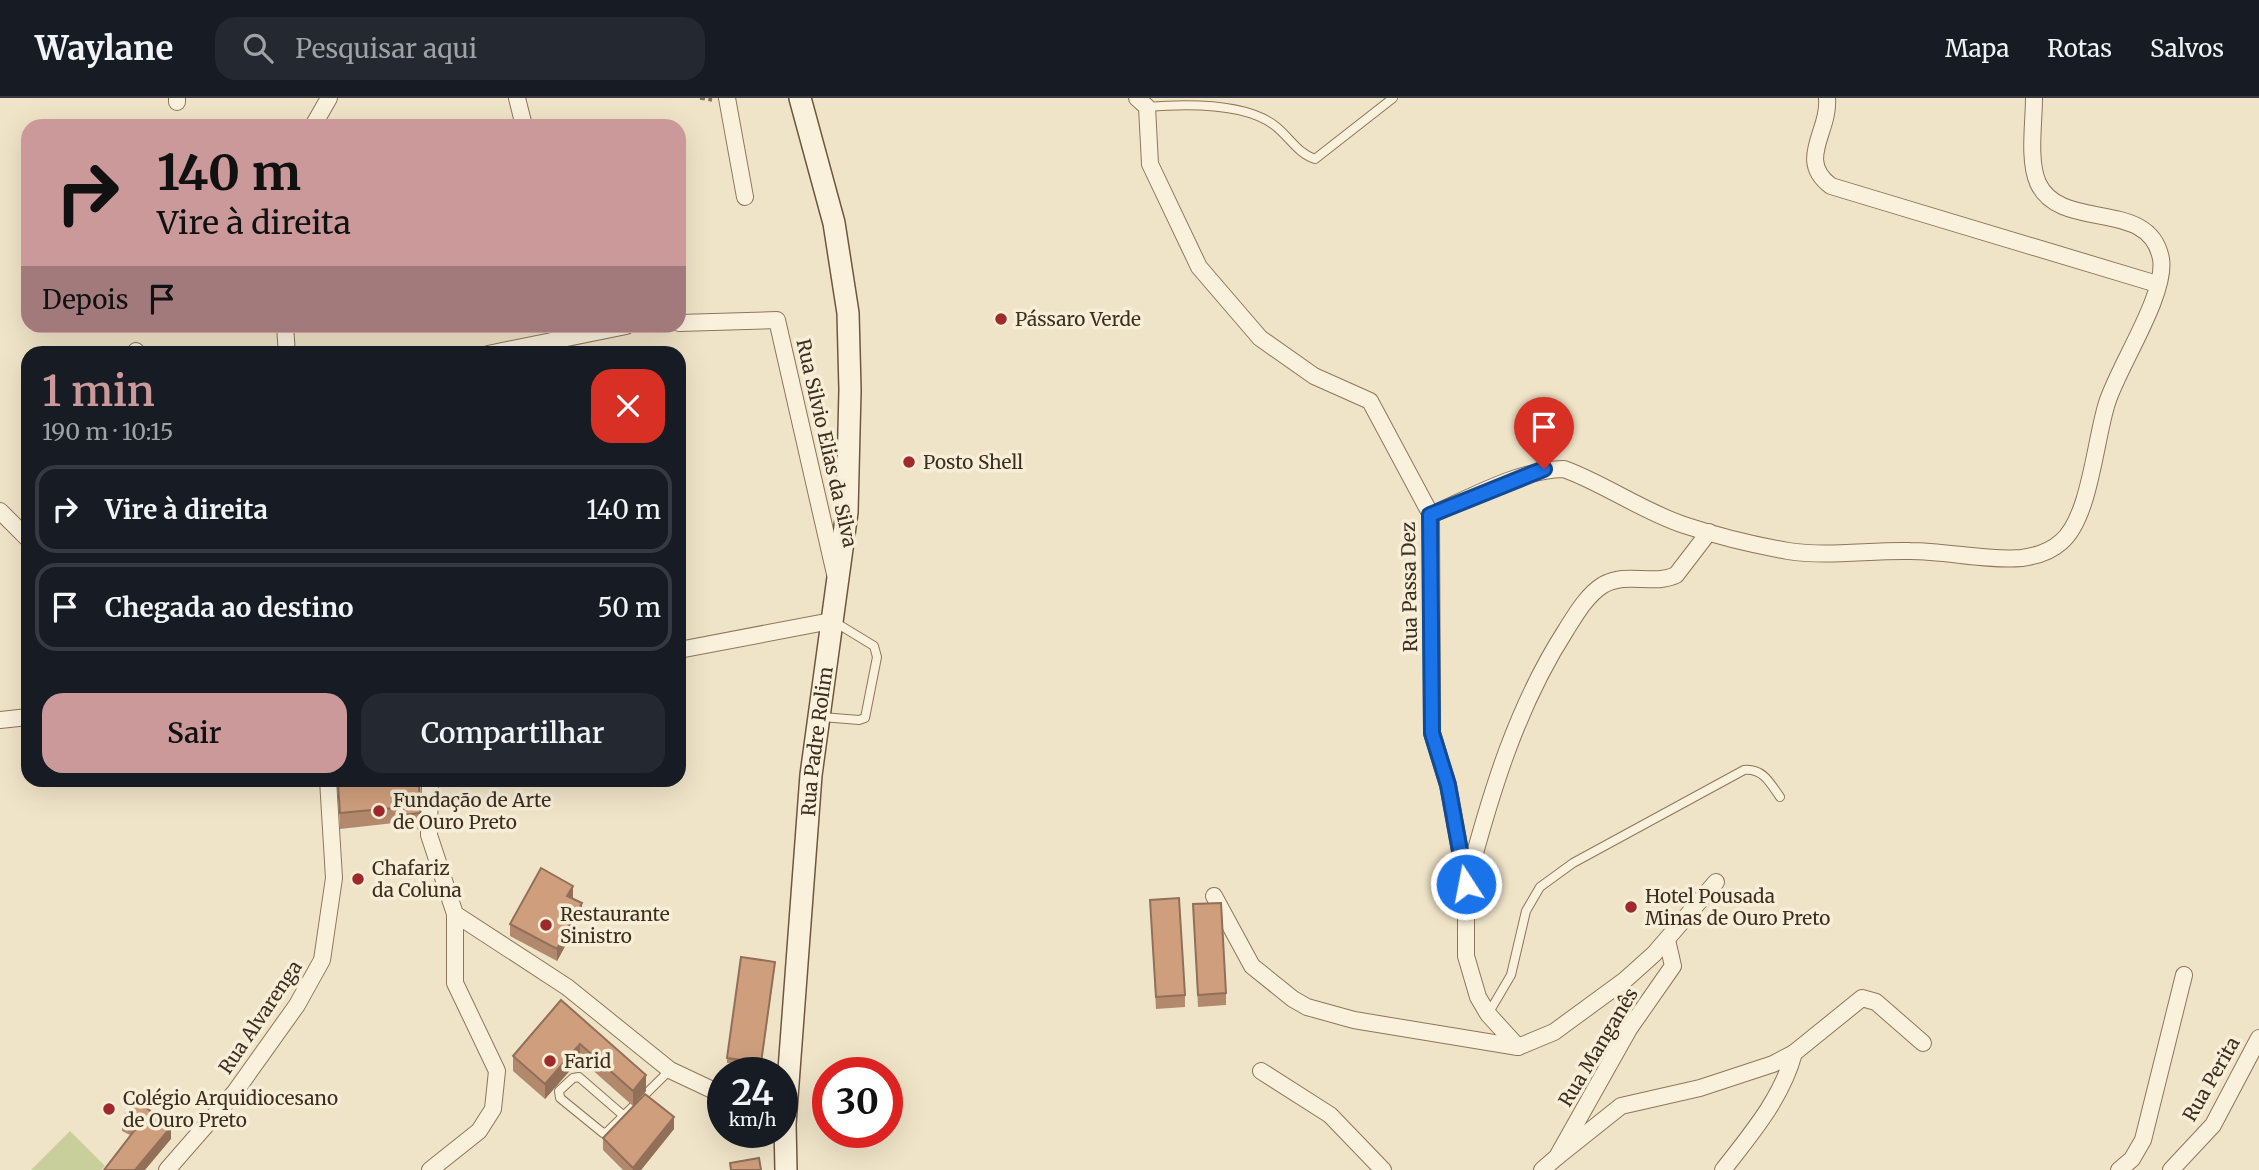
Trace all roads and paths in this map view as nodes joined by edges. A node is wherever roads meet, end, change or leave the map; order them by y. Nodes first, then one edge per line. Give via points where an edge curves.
1 (329, 98) edge
2 (517, 98) edge
3 (727, 98) edge
4 (800, 98) edge
5 (1393, 98) edge
6 (2034, 98) edge
7 (1830, 102) edge
8 (1142, 103) edge
9 (317, 119) edge
10 (522, 119) edge
11 (746, 197) dead end
12 (2157, 284) junction
13 (686, 323) edge
14 (592, 333) edge
15 (527, 346) edge
16 (0, 511) edge
17 (1430, 515) junction
18 (21, 532) edge
19 (1709, 532) junction
20 (838, 589) junction
21 (831, 621) junction
22 (686, 649) edge
23 (819, 716) junction
24 (21, 718) edge
25 (0, 720) edge
26 (328, 787) edge
27 (430, 787) edge
28 (1780, 797) dead end
29 (1716, 882) dead end
30 (1466, 884) junction
31 (1214, 896) dead end
32 (455, 914) junction
33 (1667, 940) junction
34 (2184, 975) dead end
35 (1488, 1014) junction
36 (2259, 1038) edge
37 (1923, 1043) dead end
38 (1518, 1047) junction
39 (1794, 1053) junction
40 (789, 1057) edge
41 (670, 1070) junction
42 (1261, 1071) dead end
43 (707, 1087) edge
44 (624, 1116) junction
45 (785, 1148) edge
46 (1557, 1157) junction
47 (167, 1170) edge
48 (430, 1170) edge
49 (786, 1170) edge
50 (1382, 1170) edge
51 (1542, 1170) edge
52 (1723, 1170) edge
53 (2119, 1170) edge
54 (2171, 1170) edge

1 - 9 street
2 - 10 street
3 - 11 street
4 - 20 main road, Rua Padre Rolim via 834,223 848,313 846,512
5 - 8 lane via 1315,159 1305,156 1275,125 1245,112
6 - 12 street via 2039,185 2062,206 2146,230 2157,244 2162,262
7 - 12 street via 1814,167 1818,177 1831,186
8 - 17 street, Rua Passa Dez via 1150,164 1199,267 1260,338 1314,376 1370,401
12 - 19 street via 2110,392 2083,505 2062,542 2042,554 2020,558 1912,551 1789,551
13 - 20 street, Rua Silvio Elias da Silva via 777,320
14 - 15 street
16 - 18 street
17 - 19 street via 1544,469 1564,469
17 - 30 street, Rua Passa Dez via 1432,733 1448,785
19 - 30 street via 1676,575 1611,581 1580,608 1524,706 1490,796
20 - 21 main road, Rua Padre Rolim
21 - 22 street
21 - 23 main road, Rua Padre Rolim
21 - 23 lane via 874,646 877,657 865,718
23 - 40 main road, Rua Padre Rolim
24 - 25 street
26 - 47 street, Rua Alvarenga via 334,878 322,960 297,1005 235,1091
27 - 32 street via 429,835
28 - 35 lane via 1764,775 1744,770 1633,828 1551,878 1532,898 1511,975
29 - 33 street
30 - 35 street, Rua Passa Dez via 1466,956
31 - 38 street via 1252,966 1307,1007 1354,1020
32 - 41 street via 567,987
32 - 48 street via 455,983 497,1071 494,1109 479,1131
33 - 38 street via 1625,979 1554,1032
33 - 46 street, Rua Manganês via 1672,966 1629,1029
34 - 53 street via 2143,1140
35 - 38 street, Rua Passa Dez
36 - 54 street, Rua Perita via 2213,1125
37 - 39 street via 1876,1002 1862,998
39 - 46 street via 1709,1086 1621,1106
39 - 52 street via 1788,1077
41 - 43 street
41 - 44 lane
42 - 50 street via 1330,1115
44 - 44 lane via 579,1077 559,1091 560,1098 601,1133
45 - 49 main road, Rua Padre Rolim
46 - 51 street, Rua Manganês

